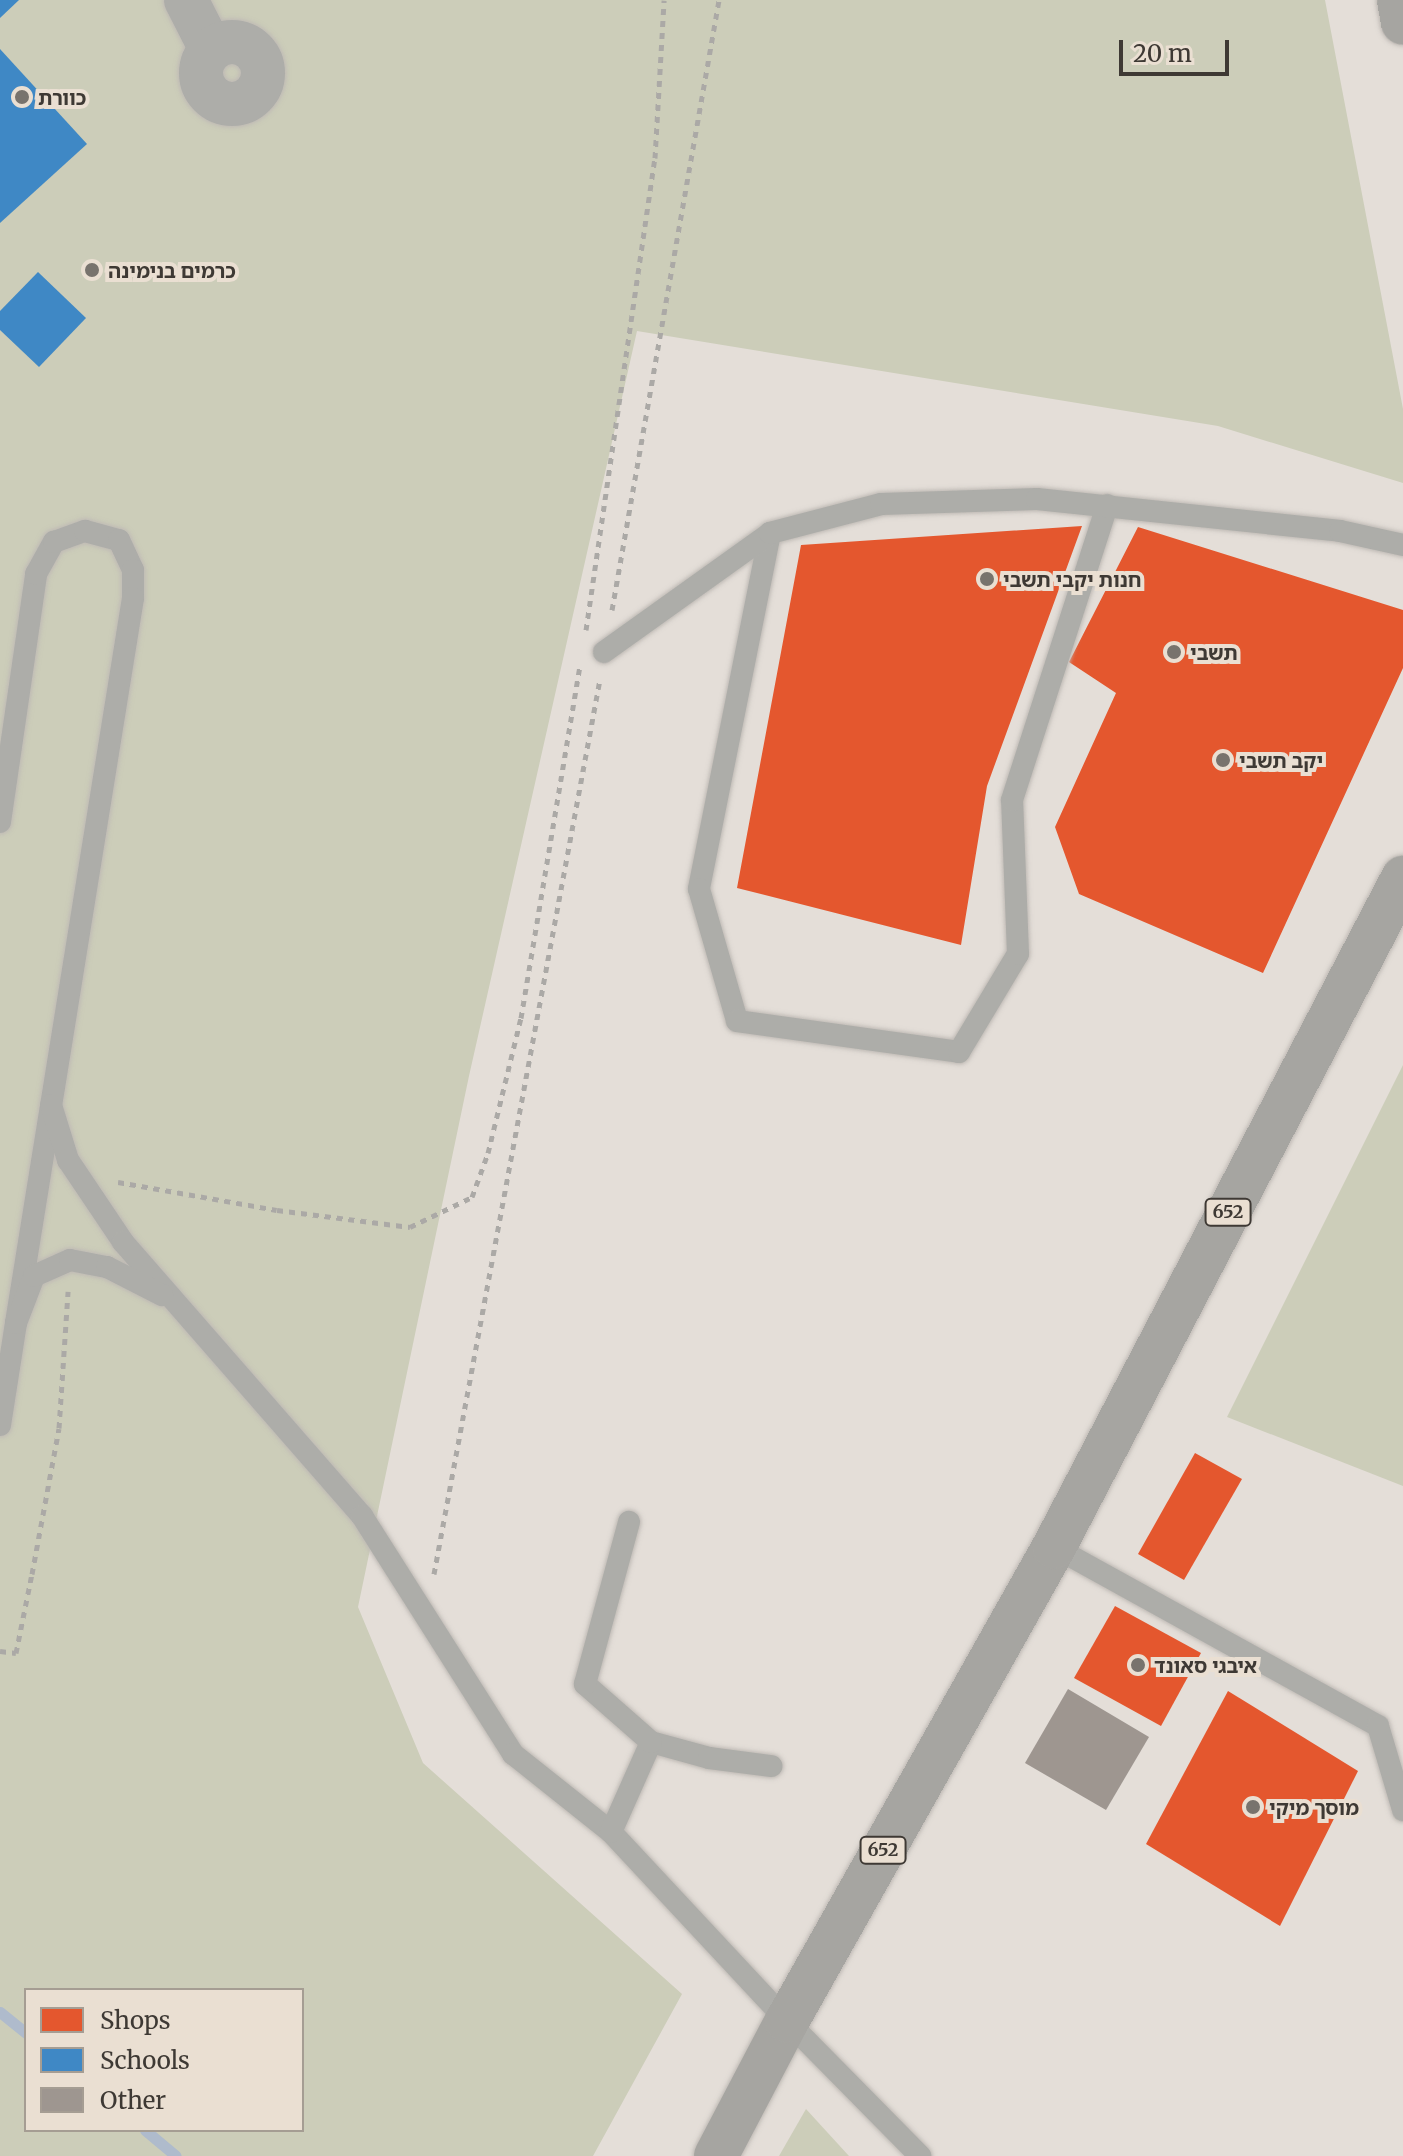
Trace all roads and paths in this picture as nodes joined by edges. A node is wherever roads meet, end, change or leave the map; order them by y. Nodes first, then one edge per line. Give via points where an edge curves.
1 (186, 0) edge
2 (664, 0) edge
3 (719, 0) edge
4 (1399, 0) edge
5 (1403, 23) edge
6 (211, 49) dead end
7 (1107, 505) junction
8 (770, 533) junction
9 (1403, 545) edge
10 (584, 641) dead end
11 (604, 652) junction
12 (581, 656) dead end
13 (0, 822) edge
14 (1403, 878) edge
15 (51, 1105) junction
16 (80, 1176) junction
17 (70, 1260) junction
18 (170, 1299) junction
19 (16, 1323) junction
20 (0, 1425) edge
21 (629, 1522) dead end
22 (1054, 1547) junction
23 (426, 1618) junction
24 (0, 1651) edge
25 (651, 1742) junction
26 (771, 1766) dead end
27 (1403, 1810) edge
28 (611, 1832) junction
29 (787, 2021) junction
30 (716, 2156) edge
31 (920, 2156) edge

1 - 6 street
2 - 10 path via 655,158
3 - 11 path
4 - 5 main road
7 - 8 lane via 1037,499 881,504
7 - 8 lane via 1012,800 1018,954 959,1052 737,1021 699,889
7 - 9 lane via 1340,531
8 - 11 lane
11 - 23 path
12 - 16 path via 521,1018 472,1197 410,1227
13 - 15 lane via 36,574 54,542 85,531 119,540 133,570 133,598
14 - 22 main road, 652
15 - 16 lane via 68,1160
15 - 19 lane
16 - 18 lane via 123,1242
17 - 18 lane via 107,1267
17 - 19 lane via 34,1276
17 - 24 path via 56,1443 16,1653
18 - 23 lane via 362,1516
19 - 20 lane
21 - 25 lane via 585,1684
22 - 27 lane via 1378,1726
22 - 29 main road, 652
23 - 28 lane via 513,1754
25 - 26 lane via 709,1758
25 - 28 lane
28 - 29 lane
29 - 30 main road, 652
29 - 31 lane

